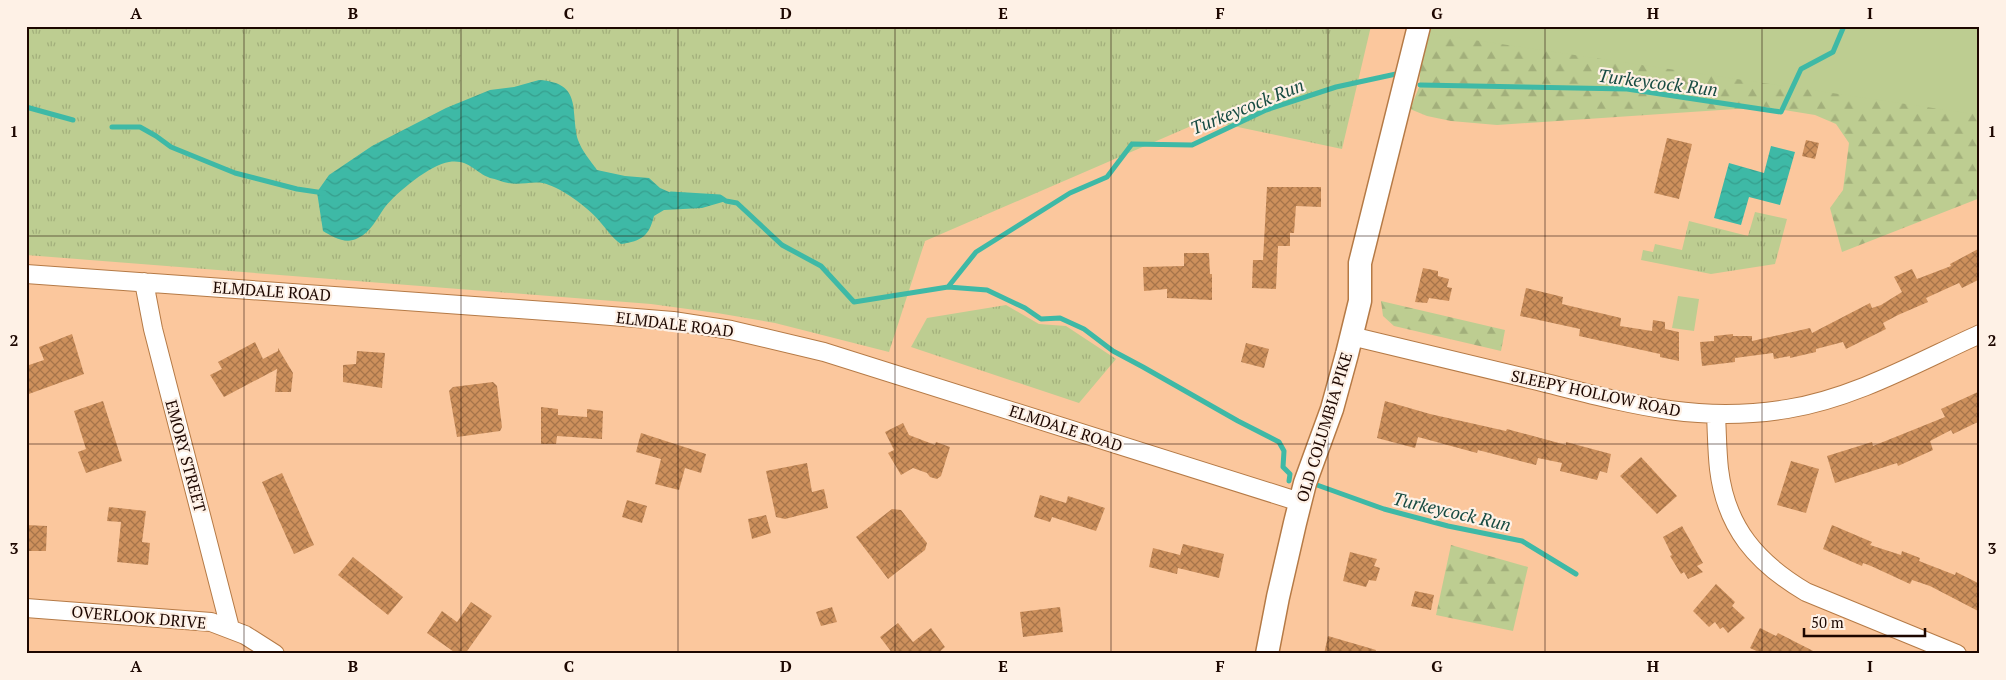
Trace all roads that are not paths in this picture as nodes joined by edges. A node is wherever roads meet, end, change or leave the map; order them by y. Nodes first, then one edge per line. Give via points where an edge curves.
1 (1419, 26) edge
2 (26, 274) edge
3 (144, 282) junction
4 (1980, 334) edge
5 (1351, 336) junction
6 (1716, 415) junction
7 (1300, 502) junction
8 (26, 608) edge
9 (230, 628) junction
10 (275, 654) edge
11 (1267, 654) edge
12 (1957, 654) edge

1 - 5 street, OLD COLUMBIA PIKE via 1360,263 1360,301
2 - 3 street, ELMDALE ROAD
3 - 7 street, ELMDALE ROAD via 574,313 731,330 833,355
3 - 9 street, EMORY STREET via 153,329
4 - 6 street, SLEEPY HOLLOW ROAD via 1875,382 1829,399 1788,409
5 - 6 street, SLEEPY HOLLOW ROAD via 1649,408
5 - 7 street, OLD COLUMBIA PIKE via 1332,409
6 - 12 street via 1719,470 1725,496 1735,524 1764,563 1784,580 1806,592
7 - 11 street, OLD COLUMBIA PIKE
8 - 9 street, OVERLOOK DRIVE via 201,621
9 - 10 street, OVERLOOK DRIVE

